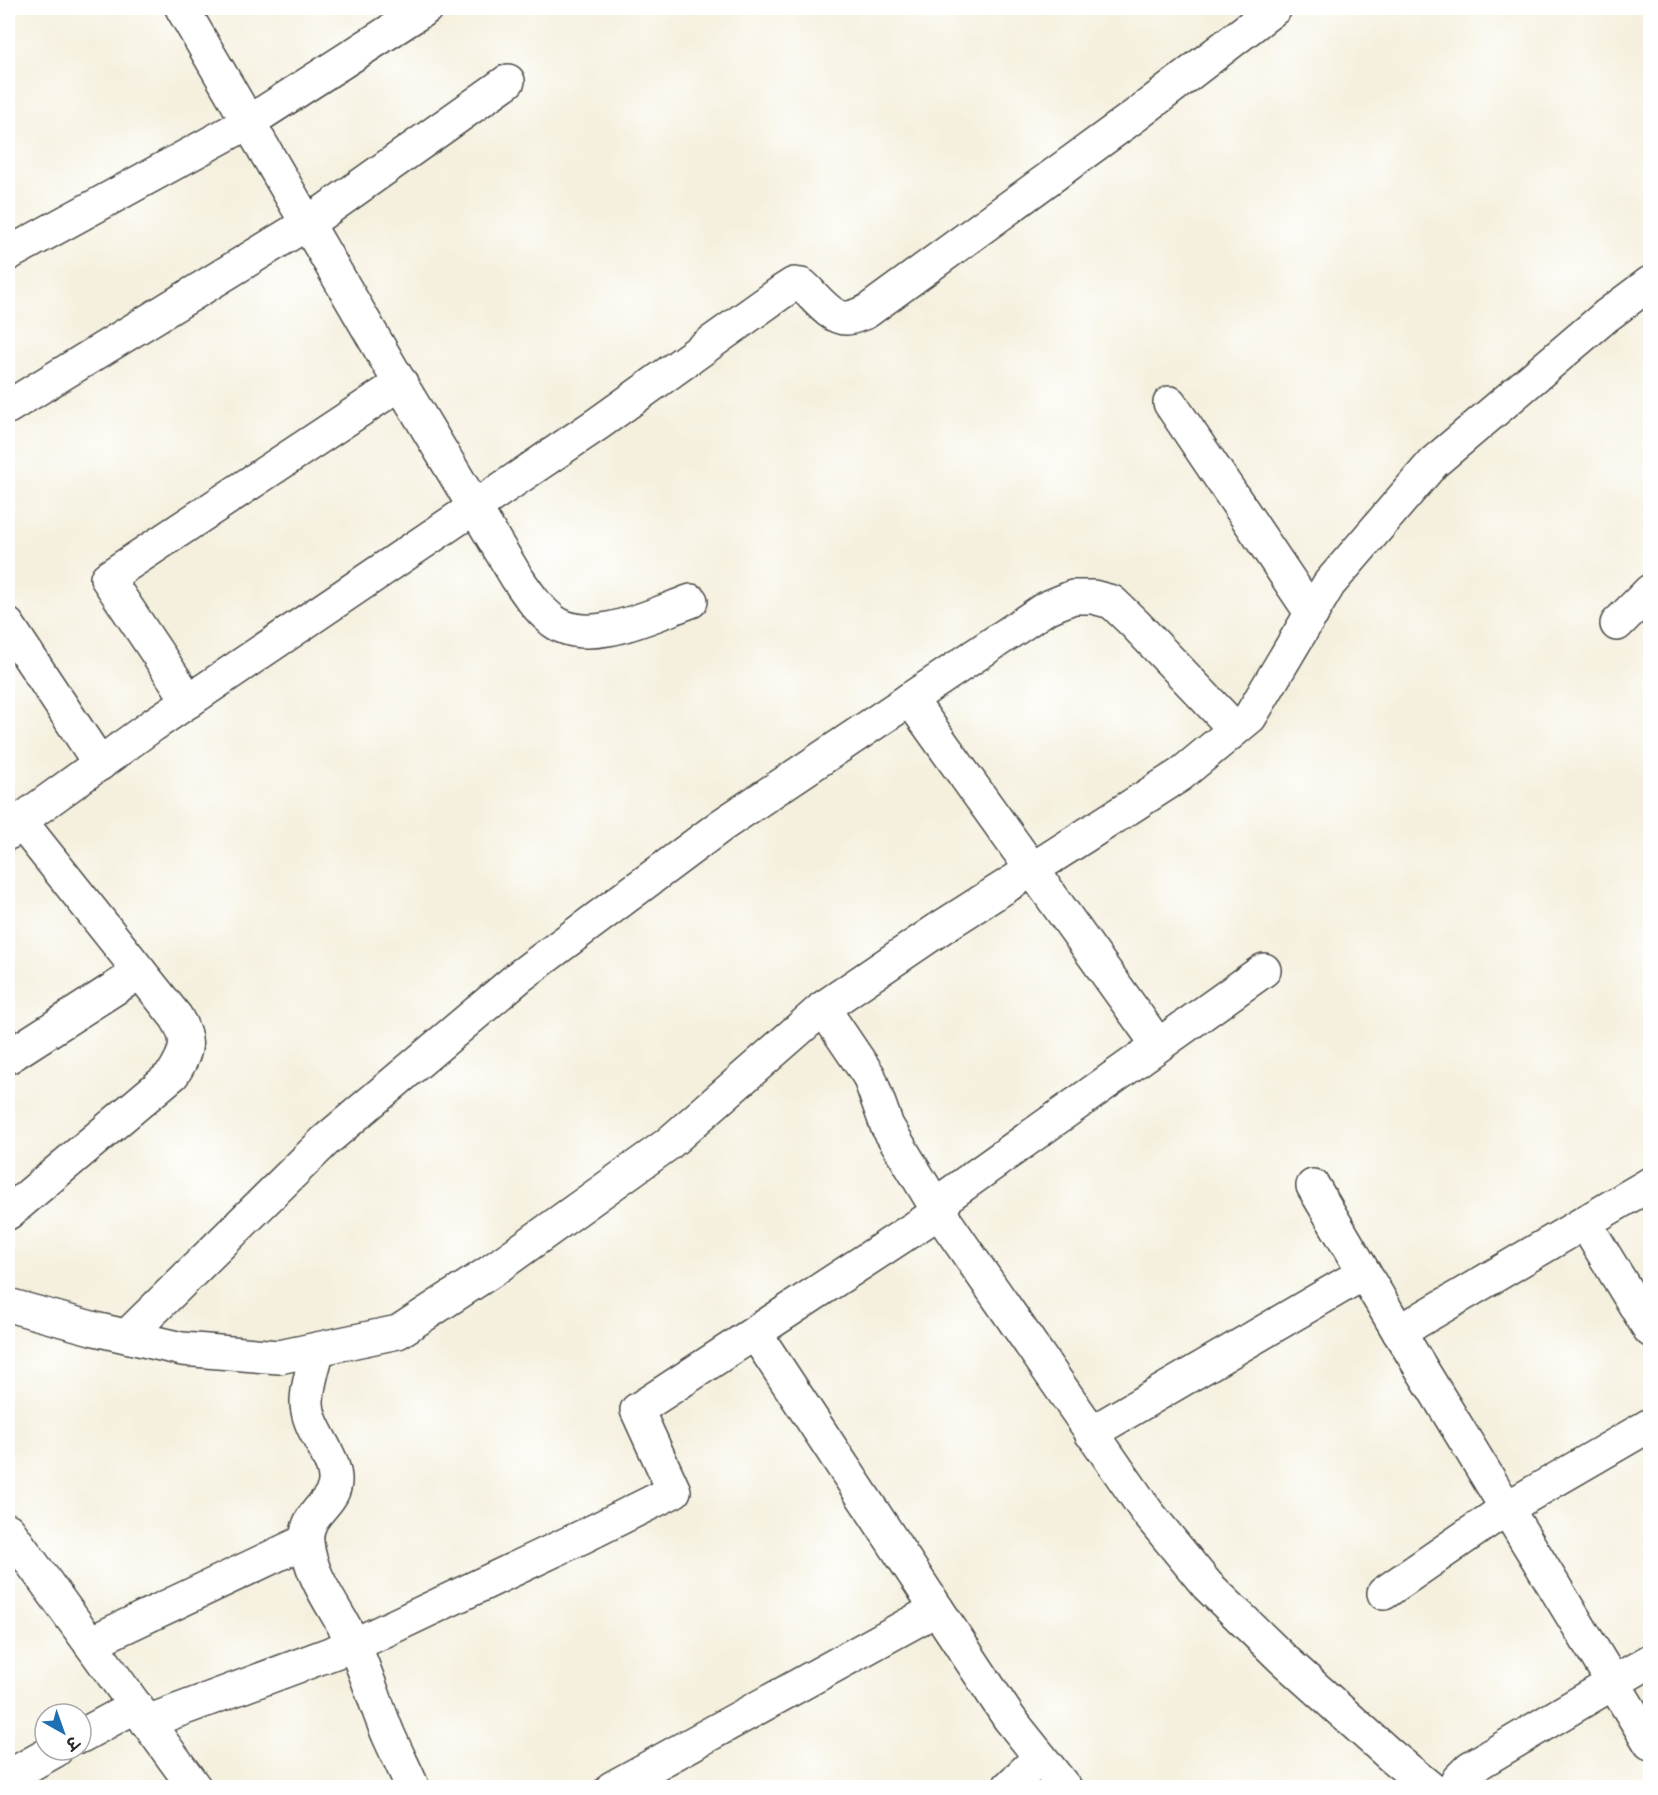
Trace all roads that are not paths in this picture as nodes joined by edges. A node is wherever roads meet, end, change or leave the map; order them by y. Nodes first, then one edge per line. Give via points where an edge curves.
1 (182, 8) edge
2 (426, 8) edge
3 (1275, 8) edge
4 (508, 81) dead end
5 (249, 122) junction
6 (308, 223) junction
7 (8, 255) edge
8 (1650, 283) edge
9 (401, 383) junction
10 (1170, 403) dead end
11 (8, 407) edge
12 (476, 508) junction
13 (1650, 591) edge
14 (691, 601) dead end
15 (1312, 614) junction
16 (1617, 624) dead end
17 (8, 625) edge
18 (910, 699) junction
19 (189, 701) junction
20 (1235, 729) junction
21 (100, 764) junction
22 (14, 827) edge
23 (1031, 870) junction
24 (1264, 970) dead end
25 (140, 972) junction
26 (823, 1008) junction
27 (1158, 1045) junction
28 (8, 1057) edge
29 (1650, 1184) edge
30 (1313, 1186) dead end
31 (939, 1212) junction
32 (8, 1213) edge
33 (1585, 1223) junction
34 (1364, 1272) junction
35 (8, 1305) edge
36 (1650, 1330) edge
37 (1399, 1332) junction
38 (755, 1333) junction
39 (127, 1336) junction
40 (318, 1349) junction
41 (1650, 1425) edge
42 (1091, 1433) junction
43 (1507, 1508) junction
44 (8, 1530) edge
45 (306, 1541) junction
46 (1384, 1593) dead end
47 (937, 1609) junction
48 (90, 1643) junction
49 (354, 1645) junction
50 (1650, 1660) edge
51 (1613, 1683) junction
52 (142, 1714) junction
53 (93, 1732) edge
54 (1650, 1743) edge
55 (1040, 1757) junction
56 (35, 1762) edge
57 (8, 1777) edge
58 (195, 1788) edge
59 (413, 1788) edge
60 (612, 1788) edge
61 (1008, 1788) edge
62 (1065, 1788) edge
63 (1430, 1788) edge
64 (1454, 1788) edge

1 - 5 street
2 - 5 street
3 - 12 street via 866,312 841,317 802,285 794,284
4 - 6 street
5 - 6 street
5 - 7 street
6 - 9 street
6 - 11 street
8 - 15 street via 1433,463 1329,584
9 - 12 street
9 - 19 street via 107,578
10 - 15 street
12 - 14 street via 517,578 538,608 555,622 574,629 604,631
12 - 19 street
13 - 16 street
15 - 20 street via 1250,717
17 - 21 street
18 - 20 street via 1046,608 1073,597 1093,597 1112,602 1136,624
18 - 23 street
18 - 39 street via 722,825 520,976 325,1141
19 - 21 street
20 - 23 street via 1180,775
21 - 22 street
22 - 25 street
23 - 26 street
23 - 27 street
24 - 27 street
25 - 28 street
25 - 32 street via 185,1031 184,1057 173,1074
26 - 31 street via 869,1076 887,1126
26 - 40 street via 668,1144 490,1272 398,1332
27 - 31 street via 949,1195
29 - 33 street
30 - 34 street
31 - 38 street
31 - 42 street
33 - 36 street
33 - 37 street
34 - 37 street
34 - 42 street
35 - 39 street
37 - 43 street
38 - 47 street
38 - 49 street via 637,1410 674,1491
39 - 40 street via 182,1349 279,1357
40 - 45 street via 307,1402 335,1477 335,1487 315,1513
41 - 43 street
42 - 63 street via 1147,1512 1207,1585 1282,1658
43 - 46 street
43 - 51 street
44 - 48 street
45 - 48 street
45 - 49 street via 314,1571
47 - 55 street via 1009,1718
47 - 60 street
48 - 52 street
49 - 52 street
49 - 59 street
50 - 51 street
51 - 54 street
51 - 64 street via 1470,1768
52 - 53 street
52 - 58 street
55 - 61 street
55 - 62 street
56 - 57 street

